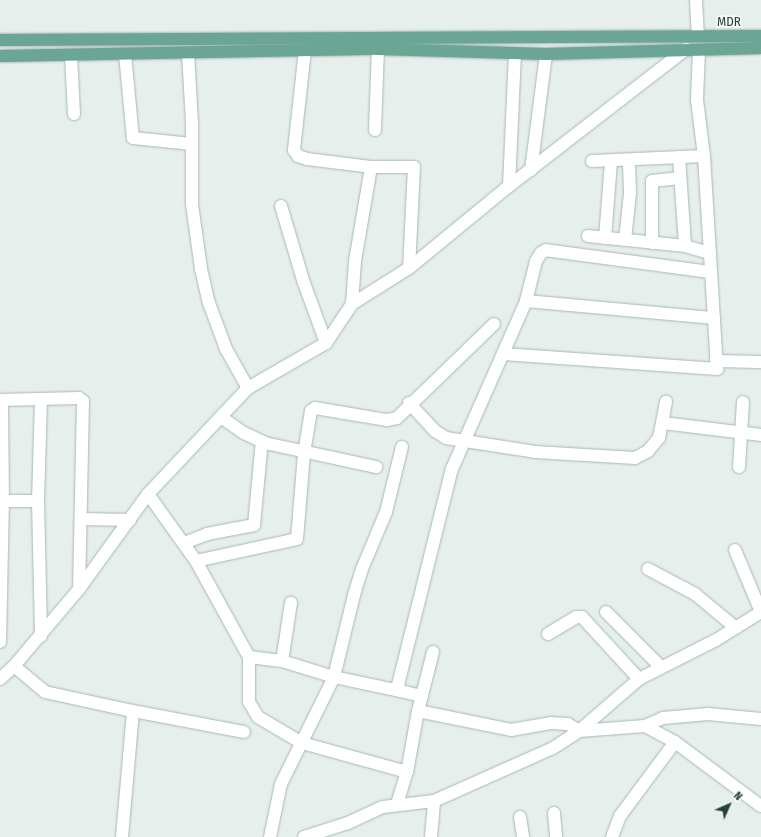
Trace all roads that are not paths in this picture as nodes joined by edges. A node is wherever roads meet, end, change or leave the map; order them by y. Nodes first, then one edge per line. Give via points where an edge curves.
1 (696, 0) edge
2 (698, 36) junction
3 (761, 36) edge
4 (0, 40) edge
5 (761, 48) edge
6 (378, 49) junction
7 (686, 49) junction
8 (305, 50) junction
9 (699, 50) junction
10 (188, 53) junction
11 (515, 53) junction
12 (125, 54) junction
13 (546, 54) junction
14 (71, 55) junction
15 (0, 56) edge
16 (74, 114) dead end
17 (375, 130) dead end
18 (192, 144) junction
19 (704, 156) junction
20 (678, 157) junction
21 (592, 161) dead end
22 (629, 161) junction
23 (610, 162) junction
24 (371, 167) junction
25 (531, 170) junction
26 (680, 178) junction
27 (509, 186) junction
28 (281, 206) dead end
29 (588, 236) dead end
30 (605, 238) junction
31 (625, 240) junction
32 (652, 243) junction
33 (686, 246) junction
34 (710, 253) junction
35 (410, 268) junction
36 (710, 272) junction
37 (526, 301) junction
38 (352, 304) junction
39 (714, 318) junction
40 (494, 324) dead end
41 (326, 343) junction
42 (503, 354) junction
43 (716, 361) junction
44 (761, 362) edge
45 (248, 388) junction
46 (1, 400) edge
47 (41, 400) junction
48 (666, 402) dead end
49 (743, 402) dead end
50 (409, 403) junction
51 (221, 417) junction
52 (663, 423) junction
53 (741, 433) junction
54 (761, 435) edge
55 (463, 440) junction
56 (262, 441) junction
57 (402, 447) dead end
58 (304, 452) junction
59 (376, 467) dead end
60 (739, 467) dead end
61 (148, 494) junction
62 (38, 501) junction
63 (3, 502) junction
64 (81, 519) junction
65 (130, 520) junction
66 (184, 543) junction
67 (735, 550) dead end
68 (196, 561) junction
69 (648, 569) dead end
70 (79, 589) junction
71 (291, 603) dead end
72 (606, 612) dead end
73 (761, 612) edge
74 (736, 628) junction
75 (548, 634) dead end
76 (41, 636) junction
77 (0, 642) edge
78 (433, 652) dead end
79 (249, 657) junction
80 (282, 661) junction
81 (14, 666) junction
82 (662, 667) junction
83 (334, 677) junction
84 (0, 679) edge
85 (639, 679) junction
86 (400, 691) junction
87 (422, 696) junction
88 (133, 711) junction
89 (418, 711) junction
90 (761, 719) edge
91 (645, 726) junction
92 (579, 731) junction
93 (244, 732) dead end
94 (675, 742) junction
95 (302, 743) junction
96 (407, 772) junction
97 (434, 800) junction
98 (397, 804) junction
99 (761, 806) edge
100 (554, 812) dead end
101 (520, 817) dead end
102 (122, 837) edge
103 (270, 837) edge
104 (304, 837) edge
105 (431, 837) edge
106 (523, 837) edge
107 (556, 837) edge
108 (612, 837) edge

1 - 2 street
2 - 3 main road, MDR
2 - 4 main road, MDR
5 - 9 main road
6 - 8 main road
6 - 11 main road
6 - 17 street
7 - 9 main road
7 - 13 main road
7 - 25 street
8 - 10 main road
8 - 24 street via 294,150 298,156 307,159
9 - 19 street via 697,100
10 - 12 main road
10 - 18 street
11 - 13 main road
11 - 27 street
12 - 14 main road
12 - 18 street via 133,138
13 - 25 street
14 - 15 main road
14 - 16 street
18 - 45 street via 192,204 201,269 209,303 226,349
19 - 20 street
19 - 34 street
20 - 22 street
20 - 26 street
21 - 23 street
22 - 23 street
22 - 31 street via 630,193
23 - 30 street
24 - 35 street via 414,167
24 - 38 street via 355,261
25 - 27 street
26 - 32 street via 652,181
26 - 33 street
27 - 35 street
28 - 41 street via 304,283
29 - 30 street
30 - 31 street
31 - 32 street
32 - 33 street
33 - 34 street
34 - 36 street
35 - 38 street
36 - 37 street via 546,250 540,253 536,261
36 - 39 street
37 - 39 street
37 - 42 street
38 - 41 street
39 - 43 street
40 - 50 street
41 - 45 street
42 - 43 street via 717,369
42 - 55 street
43 - 44 street
45 - 51 street
46 - 47 street
46 - 63 street
47 - 62 street
47 - 64 street via 79,398 83,401
48 - 52 street
49 - 53 street
50 - 55 street via 440,436
50 - 58 street via 391,420 316,408 309,416
51 - 56 street via 244,433
51 - 61 street
52 - 53 street
52 - 55 street via 659,438 653,446 635,458 535,452
53 - 54 street
53 - 60 street
55 - 86 street via 452,469 398,685
56 - 58 street
56 - 66 street via 254,525 207,534
57 - 83 street via 386,512 354,595
58 - 59 street
58 - 68 street via 297,539
61 - 65 street
61 - 66 street
62 - 63 street
62 - 76 street
63 - 77 street
64 - 65 street
64 - 70 street
65 - 70 street
66 - 68 street
67 - 73 street
68 - 79 street
69 - 74 street via 695,594
70 - 76 street
71 - 80 street
72 - 82 street
73 - 74 street
74 - 82 street
75 - 85 street via 576,617 582,617
76 - 81 street
78 - 87 street
79 - 80 street
79 - 95 street via 249,702 258,717
80 - 83 street
81 - 84 street
81 - 88 street via 45,692
82 - 85 street
83 - 86 street
83 - 95 street
85 - 92 street
86 - 87 street
87 - 89 street
88 - 93 street
88 - 102 street
89 - 92 street via 504,729 550,723 568,724
89 - 96 street
90 - 91 street via 708,714 663,718
91 - 92 street
91 - 94 street
92 - 97 street via 553,748
94 - 99 street
94 - 108 street via 620,816
95 - 96 street
95 - 103 street via 281,784
96 - 98 street
97 - 98 street
97 - 105 street
98 - 104 street via 367,813 348,824
100 - 107 street
101 - 106 street

